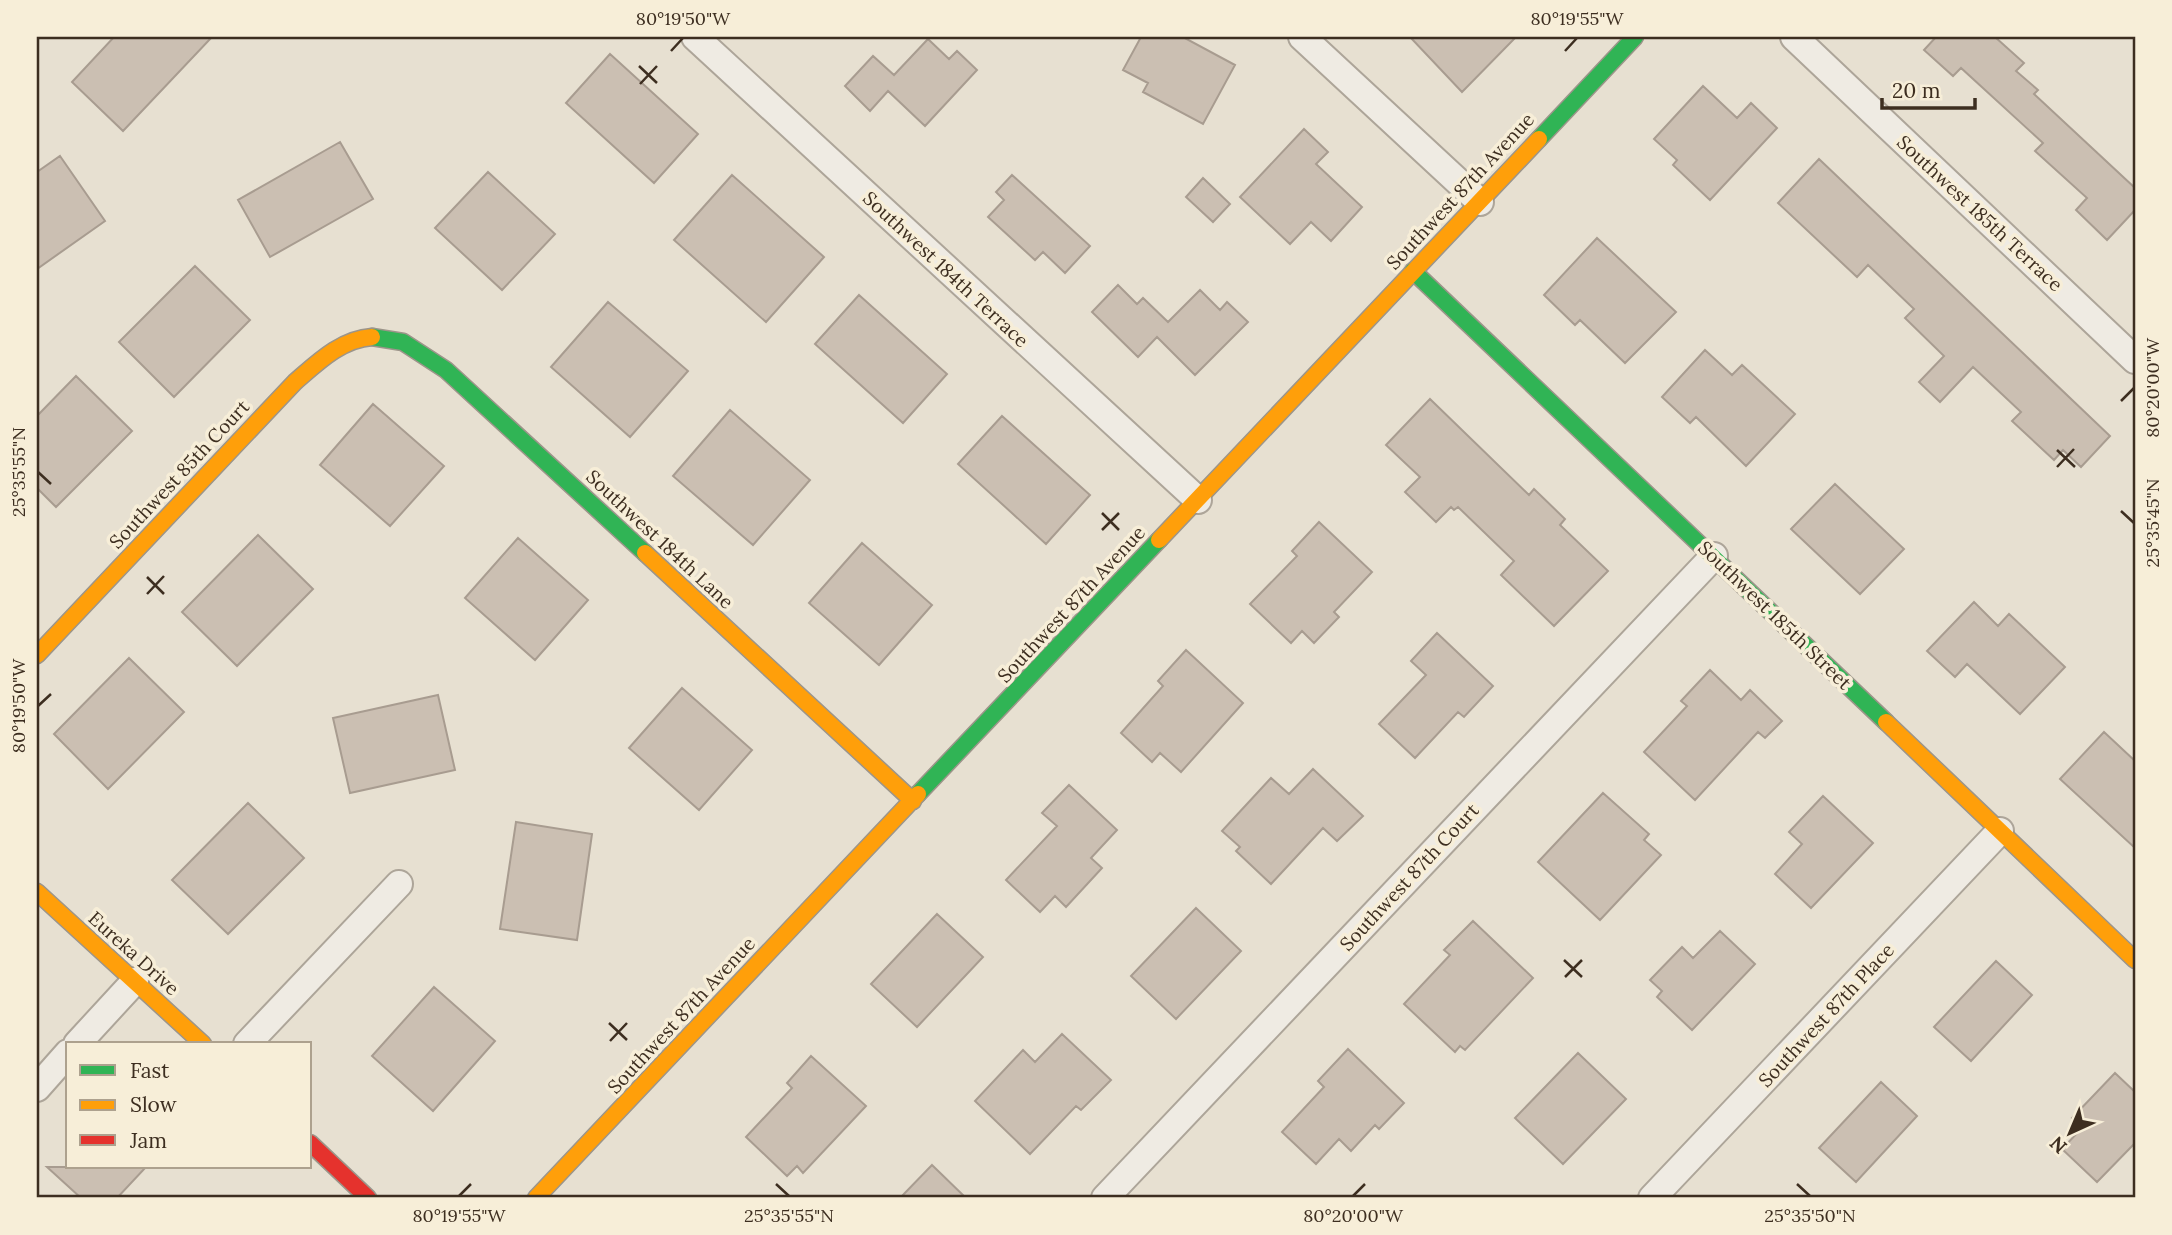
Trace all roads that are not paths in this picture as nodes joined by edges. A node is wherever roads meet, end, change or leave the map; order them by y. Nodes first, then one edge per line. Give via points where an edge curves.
1 (695, 37) edge
2 (1302, 37) edge
3 (1635, 37) edge
4 (1794, 37) edge
5 (1480, 202) junction
6 (1413, 271) junction
7 (363, 336) joint
8 (2135, 360) edge
9 (1198, 500) junction
10 (1714, 556) junction
11 (37, 655) edge
12 (913, 801) junction
13 (2000, 831) junction
14 (399, 884) dead end
15 (37, 892) edge
16 (2135, 960) edge
17 (135, 981) junction
18 (78, 1042) edge
19 (202, 1042) edge
20 (249, 1042) edge
21 (66, 1056) edge
22 (37, 1088) edge
23 (312, 1145) edge
24 (368, 1198) edge
25 (536, 1198) edge
26 (1105, 1198) edge
27 (1652, 1198) edge

1 - 9 street, Southwest 184th Terrace
2 - 5 street
3 - 5 street, Southwest 87th Avenue
4 - 8 street, Southwest 185th Terrace
5 - 6 street, Southwest 87th Avenue
6 - 9 street, Southwest 87th Avenue
6 - 10 street, Southwest 185th Street
7 - 11 street, Southwest 85th Court via 331,351 295,382
7 - 12 street, Southwest 184th Lane via 404,341 425,352
9 - 12 street, Southwest 87th Avenue
10 - 13 street, Southwest 185th Street
10 - 26 street, Southwest 87th Court
12 - 25 street, Southwest 87th Avenue
13 - 16 street, Southwest 185th Street
13 - 27 street, Southwest 87th Place
14 - 20 street
15 - 17 street, Eureka Drive
17 - 18 street
17 - 19 street, Eureka Drive
21 - 22 street
23 - 24 street

